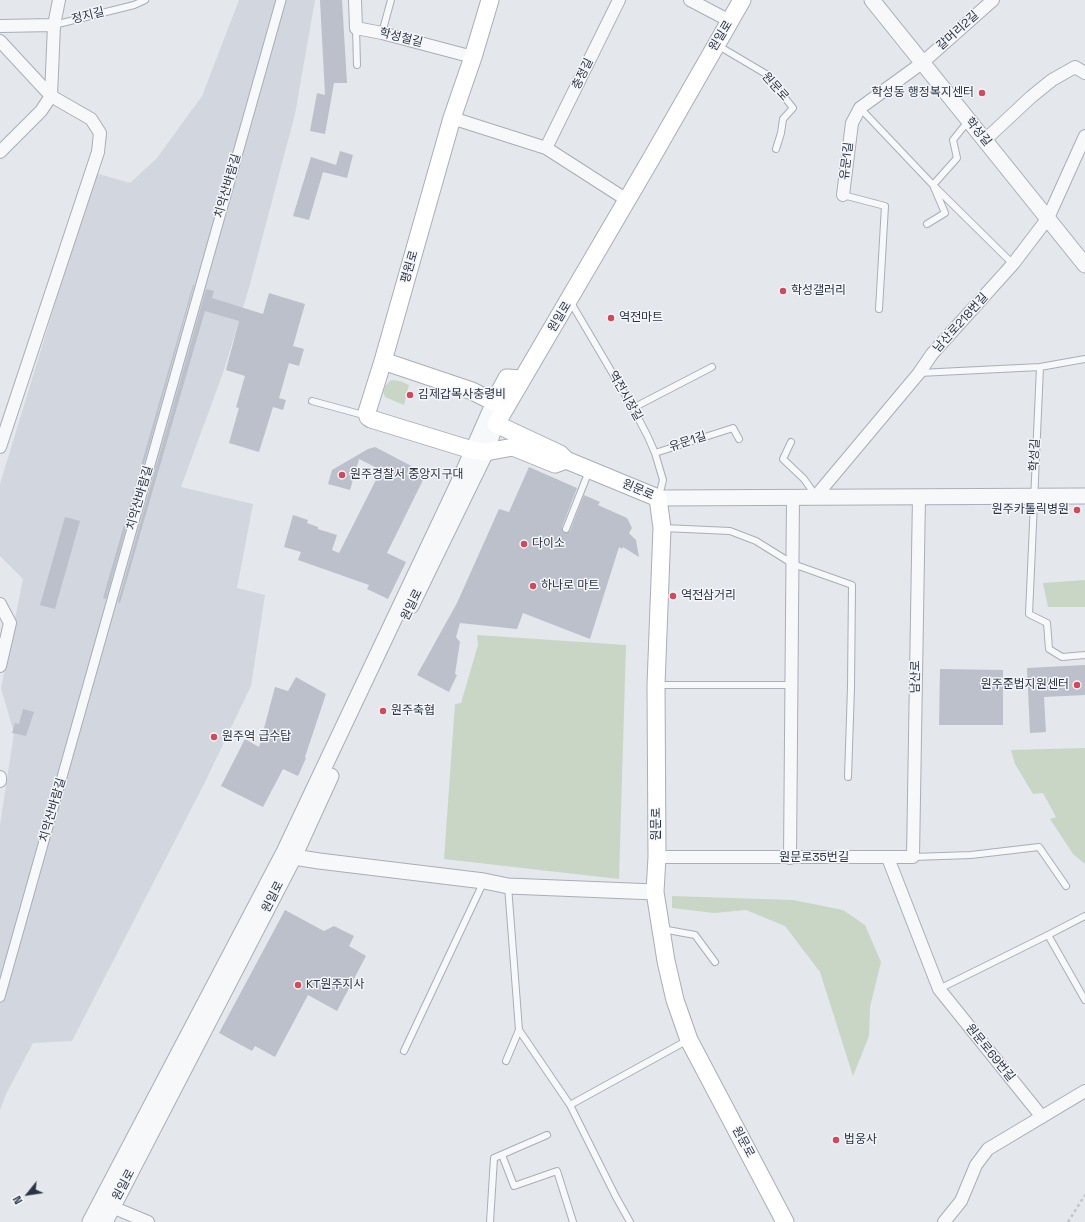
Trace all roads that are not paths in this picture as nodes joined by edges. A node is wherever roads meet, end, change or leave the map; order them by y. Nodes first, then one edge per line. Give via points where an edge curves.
1 (59, 0) edge
2 (145, 0) edge
3 (281, 0) edge
4 (355, 0) edge
5 (391, 0) edge
6 (490, 0) edge
7 (619, 0) edge
8 (690, 0) edge
9 (742, 0) edge
10 (872, 0) edge
11 (993, 0) edge
12 (730, 21) junction
13 (54, 25) junction
14 (0, 26) edge
15 (356, 28) junction
16 (382, 33) junction
17 (0, 41) edge
18 (716, 44) junction
19 (473, 57) junction
20 (922, 63) junction
21 (357, 64) dead end
22 (1085, 74) edge
23 (51, 96) junction
24 (860, 108) junction
25 (452, 118) junction
26 (969, 120) junction
27 (1085, 136) edge
28 (985, 140) junction
29 (546, 148) junction
30 (776, 149) dead end
31 (0, 152) edge
32 (933, 185) junction
33 (843, 195) joint
34 (627, 200) junction
35 (1048, 218) junction
36 (927, 224) dead end
37 (1014, 264) junction
38 (1085, 265) edge
39 (569, 300) junction
40 (880, 308) dead end
41 (1085, 359) edge
42 (383, 361) junction
43 (712, 367) dead end
44 (1040, 367) junction
45 (919, 373) junction
46 (522, 379) junction
47 (312, 401) dead end
48 (494, 402) junction
49 (634, 408) junction
50 (368, 417) junction
51 (496, 424) junction
52 (739, 439) dead end
53 (791, 442) dead end
54 (0, 447) edge
55 (479, 451) junction
56 (654, 453) junction
57 (566, 460) junction
58 (589, 471) junction
59 (1033, 495) junction
60 (793, 496) junction
61 (816, 496) junction
62 (919, 496) junction
63 (1085, 496) edge
64 (658, 498) junction
65 (662, 528) junction
66 (566, 529) dead end
67 (793, 564) junction
68 (0, 604) edge
69 (1085, 655) edge
70 (0, 666) edge
71 (656, 685) junction
72 (792, 685) junction
73 (0, 777) edge
74 (848, 777) dead end
75 (0, 780) edge
76 (289, 855) junction
77 (657, 857) junction
78 (912, 857) junction
79 (790, 858) junction
80 (888, 858) junction
81 (484, 881) junction
82 (508, 886) junction
83 (1066, 886) dead end
84 (656, 892) junction
85 (1085, 916) edge
86 (661, 929) junction
87 (1048, 935) junction
88 (715, 962) dead end
89 (939, 989) junction
90 (0, 996) edge
91 (1085, 1000) edge
92 (519, 1030) junction
93 (689, 1040) junction
94 (404, 1051) dead end
95 (506, 1061) dead end
96 (1085, 1091) edge
97 (570, 1105) junction
98 (1042, 1117) junction
99 (547, 1135) dead end
100 (502, 1155) junction
101 (112, 1207) junction
102 (90, 1222) edge
103 (104, 1222) edge
104 (148, 1222) edge
105 (490, 1222) edge
106 (573, 1222) edge
107 (630, 1222) edge
108 (785, 1222) edge
109 (944, 1222) edge

1 - 13 street
2 - 13 lane, 정지길
3 - 90 street, 치악산바람길
4 - 15 street
5 - 16 lane
6 - 19 main road, 평원로
7 - 29 street, 충정길
8 - 12 street
9 - 12 main road, 원일로
10 - 20 street, 학성길
11 - 20 street, 갈머리2길
12 - 18 main road, 원일로
13 - 14 street
13 - 23 street
15 - 16 street, 학성철길
15 - 21 lane
16 - 19 street, 학성철길
17 - 23 street
18 - 30 lane, 원문로 via 766,74 793,108 783,120
18 - 34 main road, 원일로
19 - 25 main road, 평원로
20 - 24 street, 유문1길
20 - 26 street, 학성길
22 - 28 street via 1075,67 1052,80
23 - 31 street via 41,111
23 - 54 street via 91,120 100,133 98,152
24 - 32 lane
24 - 33 street, 유문1길 via 852,123
25 - 29 street
25 - 42 main road, 평원로
26 - 28 street, 학성길
26 - 32 lane via 953,140 956,158
27 - 35 street, 남산로218번길
28 - 35 street, 학성길
29 - 34 street
32 - 36 lane via 945,213
32 - 37 lane
33 - 40 lane, 유문1길 via 885,206
34 - 39 main road, 원일로
35 - 37 street, 남산로218번길
35 - 38 street, 학성길
37 - 45 street, 남산로218번길 via 932,354
39 - 46 main road, 원일로
39 - 49 lane, 역전시장길
41 - 44 lane
42 - 48 main road via 472,391
42 - 50 main road, 평원로 via 367,412
43 - 49 lane
44 - 45 lane
44 - 59 lane, 학성길
45 - 61 street, 남산로218번길
46 - 48 main road via 506,378
46 - 51 main road, 원일로
47 - 50 lane
48 - 51 street
48 - 55 street
49 - 56 lane, 역전시장길
50 - 55 main road
51 - 55 street, 원일로
51 - 57 main road, 원문로 via 560,454
52 - 56 lane, 유문1길 via 733,428
53 - 61 lane via 783,459 804,479
55 - 57 main road, 원문로 via 513,447 555,464
55 - 76 street, 원일로 via 382,666
55 - 76 street, 원일로 via 457,486
56 - 64 lane, 역전시장길 via 663,480
57 - 58 main road, 원문로
58 - 64 main road, 원문로
58 - 66 lane
59 - 62 street
59 - 63 street
59 - 69 lane, 학성길 via 1029,614 1047,623 1049,649 1062,657
60 - 61 street
60 - 64 street
60 - 67 street
61 - 62 street
62 - 78 street, 남산로
64 - 65 main road, 원문로
65 - 67 lane via 730,531 756,541
65 - 71 main road, 원문로
67 - 72 street
67 - 74 lane via 852,586
68 - 70 street via 10,623
71 - 72 lane
71 - 77 main road, 원문로
72 - 79 street
73 - 75 street
76 - 81 street
76 - 101 street, 원일로
76 - 102 street, 원일로
77 - 79 street, 원문로35번길
77 - 84 main road, 원문로
78 - 80 street, 원문로35번길
78 - 83 lane, 원문로35번길 via 971,855 1039,847
79 - 80 street, 원문로35번길
80 - 89 street, 원문로69번길
81 - 82 street
81 - 94 lane
82 - 84 street
82 - 92 lane
84 - 86 main road, 원문로
85 - 87 lane
86 - 88 lane via 695,935
86 - 93 main road, 원문로 via 668,969
87 - 89 lane
87 - 91 lane
89 - 98 street, 원문로69번길
92 - 95 lane
92 - 97 lane
93 - 97 lane
93 - 108 main road, 원문로
96 - 98 street
97 - 107 lane
98 - 109 street via 988,1149 976,1165 961,1201
99 - 100 lane
100 - 105 lane via 494,1158
100 - 106 lane via 514,1186 557,1170
101 - 103 street, 원일로
101 - 104 street

